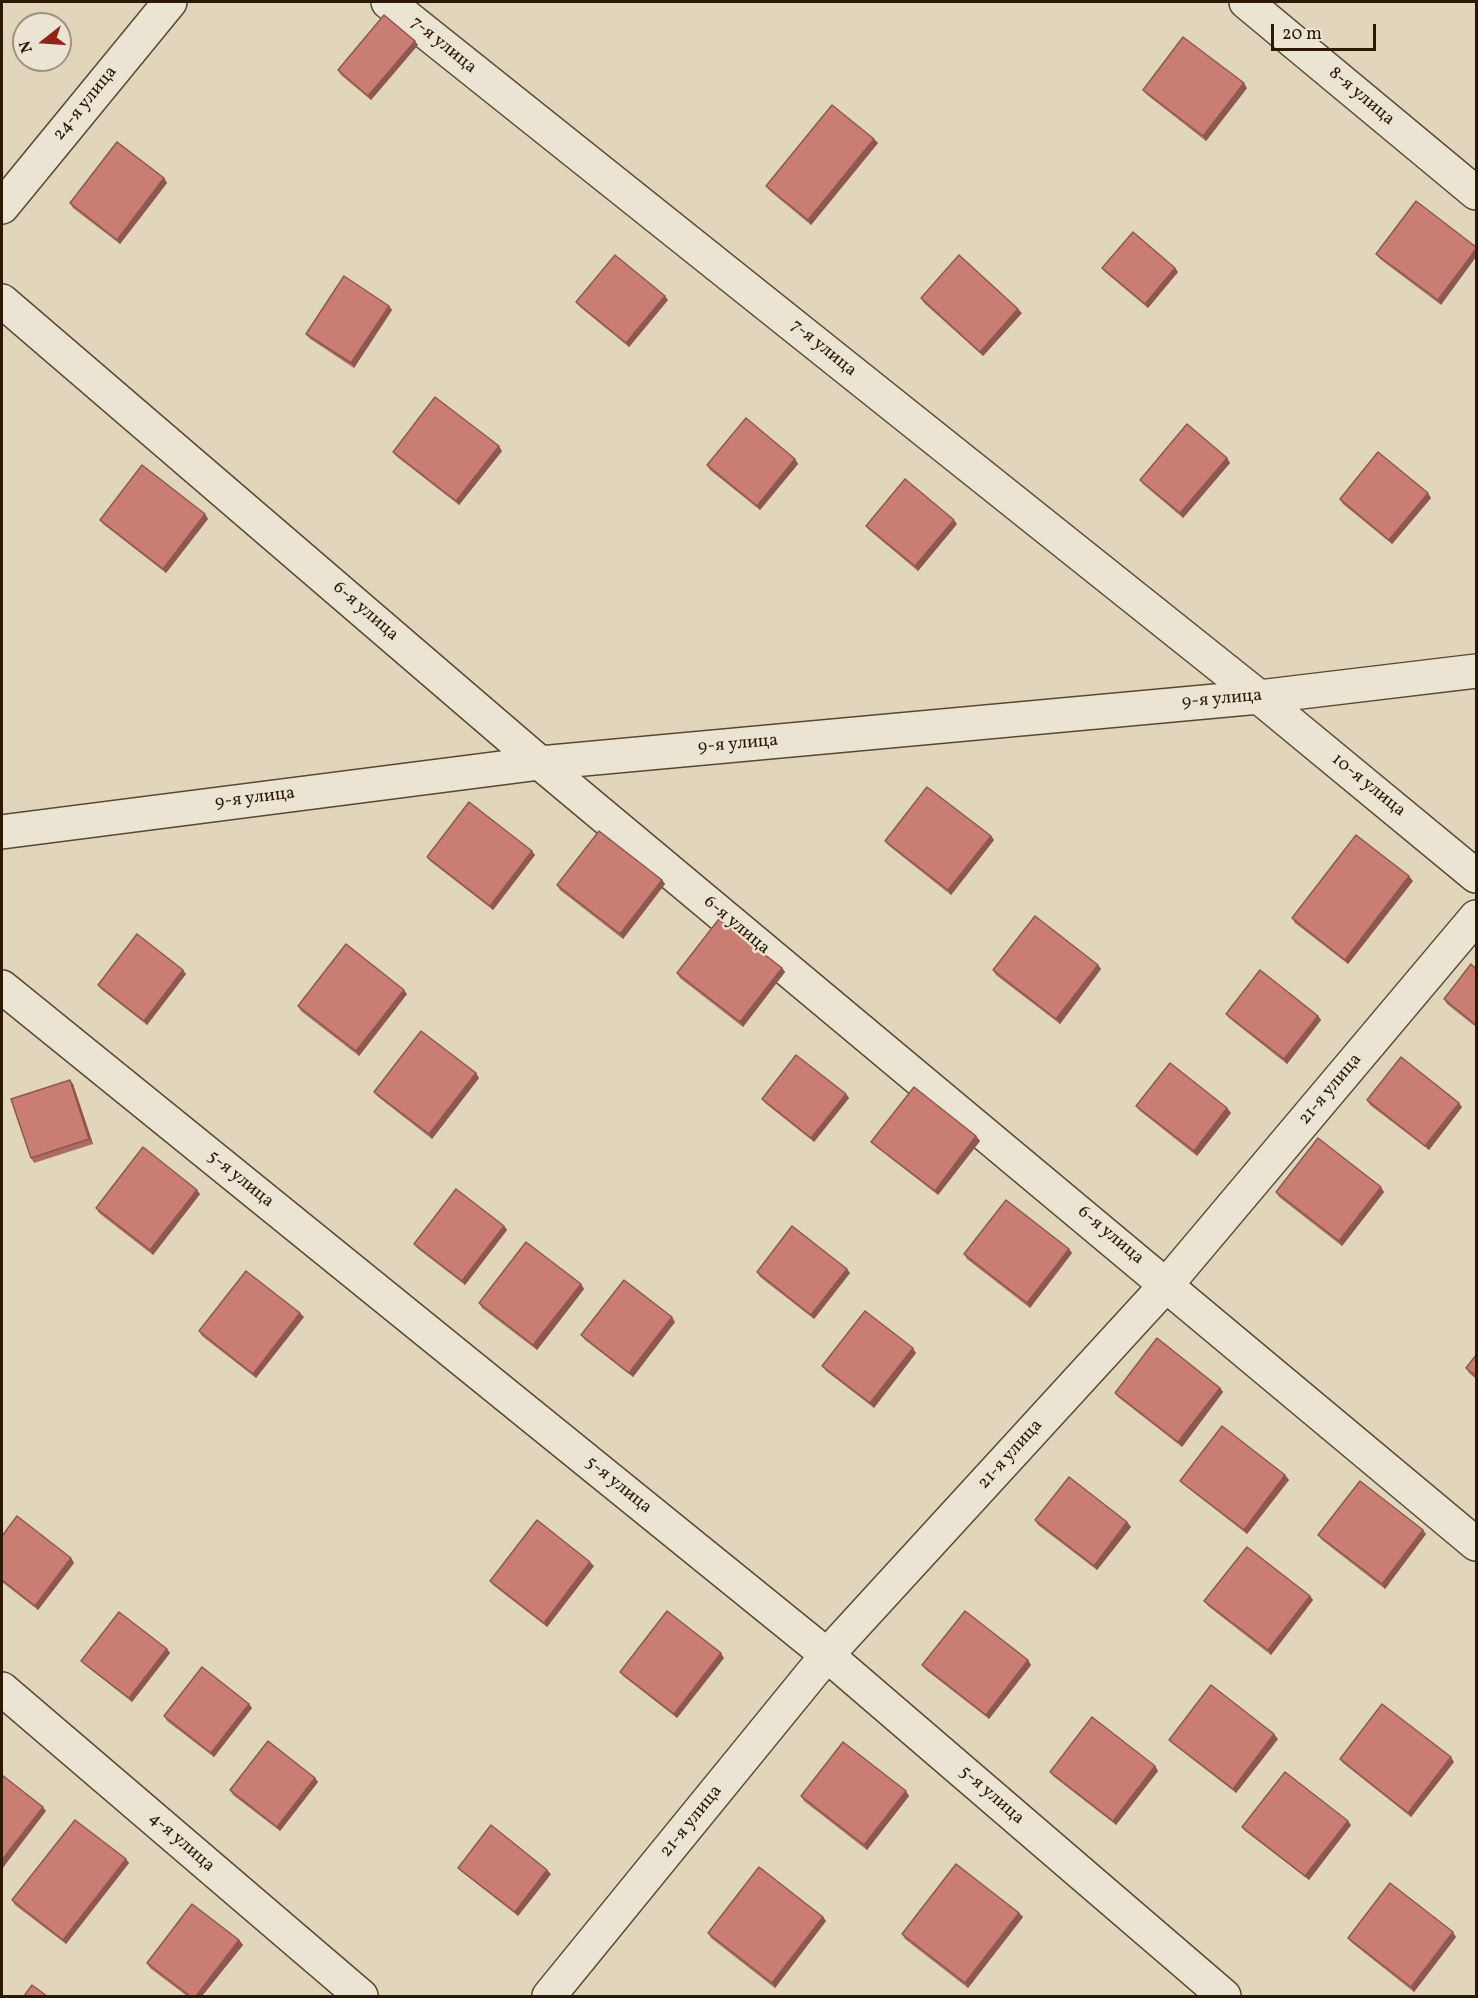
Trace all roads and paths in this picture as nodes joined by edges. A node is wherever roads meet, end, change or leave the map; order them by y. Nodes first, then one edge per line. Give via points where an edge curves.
1 (170, 2) edge
2 (388, 2) edge
3 (1246, 2) edge
4 (1476, 193) edge
5 (2, 207) edge
6 (2, 301) edge
7 (1476, 671) edge
8 (1259, 697) junction
9 (540, 763) junction
10 (2, 832) edge
11 (1476, 876) edge
12 (1476, 917) edge
13 (2, 987) edge
14 (1167, 1284) junction
15 (1476, 1544) edge
16 (827, 1655) junction
17 (2, 1689) edge
18 (361, 1996) edge
19 (549, 1996) edge
20 (1224, 1996) edge

1 - 5 street, 24-я улица
2 - 8 street, 7-я улица
3 - 4 street, 8-я улица
6 - 9 street, 6-я улица
7 - 8 street, 9-я улица
8 - 9 street, 9-я улица
8 - 11 street, 10-я улица
9 - 10 street, 9-я улица
9 - 14 street, 6-я улица
12 - 14 street, 21-я улица
13 - 16 street, 5-я улица
14 - 15 street, 6-я улица
14 - 16 street, 21-я улица
16 - 19 street, 21-я улица
16 - 20 street, 5-я улица
17 - 18 street, 4-я улица

